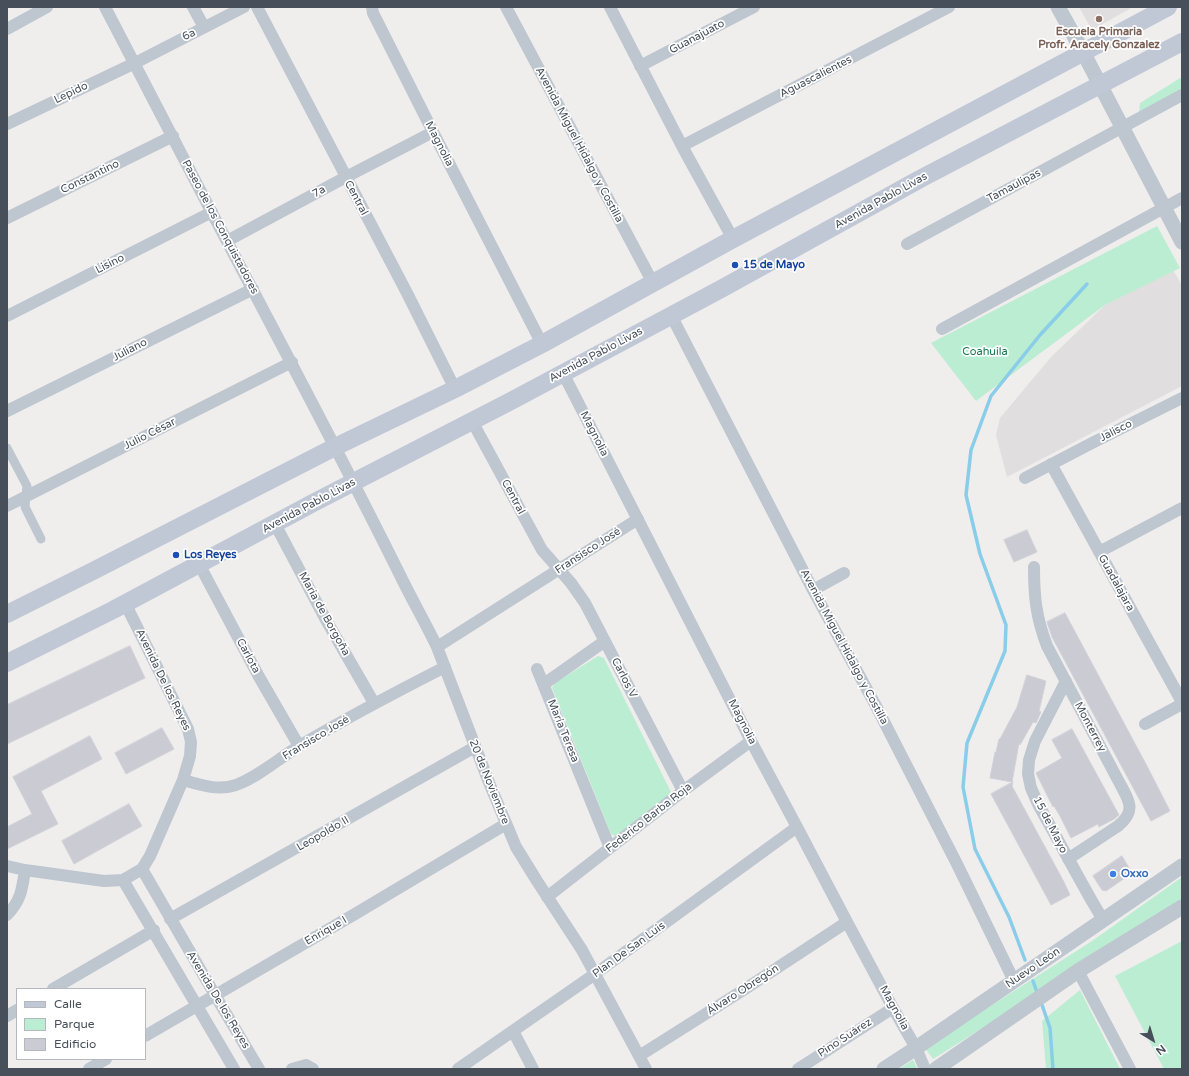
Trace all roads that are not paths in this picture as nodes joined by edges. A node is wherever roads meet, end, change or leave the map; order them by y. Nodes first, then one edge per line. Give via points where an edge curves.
1 (47, 7) edge
2 (105, 7) edge
3 (194, 7) edge
4 (244, 7) edge
5 (256, 7) edge
6 (372, 7) edge
7 (506, 7) edge
8 (610, 7) edge
9 (754, 7) edge
10 (949, 7) edge
11 (1058, 7) edge
12 (1168, 7) edge
13 (204, 27) junction
14 (7, 29) edge
15 (1182, 42) edge
16 (1083, 52) junction
17 (135, 63) junction
18 (640, 66) junction
19 (1100, 85) junction
20 (1182, 96) edge
21 (7, 124) edge
22 (1122, 128) junction
23 (433, 132) junction
24 (173, 136) junction
25 (682, 146) junction
26 (346, 177) junction
27 (1182, 198) edge
28 (1164, 208) junction
29 (212, 212) junction
30 (7, 218) edge
31 (733, 239) junction
32 (228, 241) junction
33 (1182, 242) edge
34 (907, 244) dead end
35 (653, 283) junction
36 (253, 289) junction
37 (671, 315) junction
38 (7, 316) edge
39 (942, 329) dead end
40 (542, 344) junction
41 (292, 362) junction
42 (563, 373) junction
43 (455, 389) junction
44 (1182, 398) edge
45 (7, 411) edge
46 (472, 421) junction
47 (336, 447) junction
48 (7, 448) edge
49 (1051, 464) junction
50 (1025, 478) dead end
51 (354, 483) junction
52 (26, 496) junction
53 (7, 506) edge
54 (1182, 508) edge
55 (638, 519) junction
56 (275, 524) junction
57 (41, 538) dead end
58 (1099, 552) junction
59 (199, 564) junction
60 (1034, 567) dead end
61 (558, 570) junction
62 (844, 573) dead end
63 (813, 590) junction
64 (125, 603) junction
65 (7, 614) edge
66 (605, 642) junction
67 (437, 647) junction
68 (7, 663) edge
69 (445, 667) junction
70 (537, 669) dead end
71 (1066, 681) junction
72 (544, 684) junction
73 (374, 703) junction
74 (1182, 703) edge
75 (1145, 724) dead end
76 (751, 741) junction
77 (299, 746) junction
78 (475, 747) junction
79 (183, 780) junction
80 (683, 791) junction
81 (506, 824) junction
82 (797, 827) junction
83 (610, 848) junction
84 (1068, 859) junction
85 (7, 866) edge
86 (1182, 866) edge
87 (142, 869) junction
88 (25, 870) junction
89 (123, 880) junction
90 (547, 897) junction
91 (1182, 906) edge
92 (7, 915) edge
93 (170, 919) junction
94 (1103, 920) junction
95 (847, 922) junction
96 (154, 930) junction
97 (1078, 971) junction
98 (595, 974) junction
99 (1014, 981) junction
100 (55, 988) edge
101 (215, 995) junction
102 (197, 1006) junction
103 (893, 1008) junction
104 (16, 1011) edge
105 (7, 1016) edge
106 (513, 1031) junction
107 (146, 1035) edge
108 (916, 1048) junction
109 (639, 1056) junction
110 (104, 1060) edge
111 (310, 1067) edge
112 (89, 1069) edge
113 (234, 1069) edge
114 (259, 1069) edge
115 (292, 1069) edge
116 (458, 1069) edge
117 (534, 1069) edge
118 (646, 1069) edge
119 (798, 1069) edge
120 (884, 1069) edge
121 (925, 1069) edge
122 (936, 1069) edge
123 (1130, 1069) edge

1 - 14 street
2 - 17 street, Paseo de los Conquistadores
3 - 13 street
4 - 13 street, 6a
5 - 26 street, Central
6 - 23 street, Magnolia
7 - 35 street, Avenida Miguel Hidalgo y Costilla
8 - 18 street
9 - 18 street, Guanajuato
10 - 25 street, Aguascalientes
11 - 16 street
12 - 16 main road
13 - 17 street, 6a
15 - 19 main road, Avenida Pablo Livas
16 - 19 street
16 - 31 main road
17 - 21 street, Lepido
17 - 24 street, Paseo de los Conquistadores
18 - 25 street
19 - 22 street
19 - 37 main road, Avenida Pablo Livas
20 - 22 street, Tamaulipas
22 - 28 street
22 - 34 street, Tamaulipas
23 - 26 street, 7a
23 - 40 street, Magnolia
24 - 29 street, Paseo de los Conquistadores
24 - 30 street, Constantino
25 - 31 street
26 - 32 street, 7a
26 - 43 street, Central
27 - 28 street
28 - 33 street
28 - 39 street
29 - 32 street, Paseo de los Conquistadores
29 - 38 street, Lisino
31 - 35 main road
32 - 36 street, Paseo de los Conquistadores
35 - 40 main road
36 - 41 street, Paseo de los Conquistadores
36 - 45 street, Juliano
37 - 42 main road, Avenida Pablo Livas
37 - 63 street, Avenida Miguel Hidalgo y Costilla
40 - 43 main road
41 - 47 street, Paseo de los Conquistadores
41 - 52 street, Julio César
42 - 46 main road, Avenida Pablo Livas
42 - 55 street, Magnolia
43 - 47 main road
44 - 49 street, Jalisco
46 - 51 main road, Avenida Pablo Livas
46 - 61 street, Central via 542,550
47 - 51 street, Paseo de los Conquistadores
47 - 65 main road
48 - 52 street via 26,486
49 - 50 street, Jalisco
49 - 58 street, Guadalajara
51 - 56 main road, Avenida Pablo Livas
51 - 67 street, 20 de Noviembre
52 - 53 street, Julio César
52 - 57 street via 25,507
54 - 58 street
55 - 61 street, Fransisco José
55 - 76 street, Magnolia
56 - 59 main road, Avenida Pablo Livas
56 - 73 street, María de Borgoña
58 - 74 street, Guadalajara
59 - 64 main road, Avenida Pablo Livas
59 - 77 street, Carlota
60 - 71 street, Monterrey via 1034,590 1040,628
61 - 66 street, Carlos V via 585,603
61 - 67 street, Fransisco José
62 - 63 street
63 - 99 street, Avenida Miguel Hidalgo y Costilla via 880,713
64 - 68 main road, Avenida Pablo Livas
64 - 79 street, Avenida De los Reyes via 188,728 190,756
66 - 72 street
66 - 80 street, Carlos V
67 - 69 street, 20 de Noviembre
69 - 73 street, Fransisco José
69 - 78 street, 20 de Noviembre
70 - 72 street, María Teresa
71 - 84 street, 15 de Mayo via 1035,741 1028,774 1038,804
71 - 84 street, Monterrey via 1130,806 1126,820
72 - 83 street, María Teresa
73 - 77 street, Fransisco José
74 - 75 street
76 - 80 street, Federico Barba Roja
76 - 82 street, Magnolia
77 - 79 street, Fransisco José via 236,785 206,786
78 - 81 street, 20 de Noviembre
78 - 93 street, Leopoldo II
79 - 87 street, Avenida De los Reyes
80 - 83 street, Federico Barba Roja
81 - 90 street, 20 de Noviembre via 516,847
81 - 101 street, Enrique I
82 - 95 street, Magnolia
82 - 98 street, Plan De San Luis
83 - 90 street, Federico Barba Roja
84 - 94 street, 15 de Mayo
85 - 88 street
86 - 94 street, Nuevo León
87 - 89 street
87 - 93 street, Avenida De los Reyes
88 - 89 street via 104,881
88 - 92 street via 22,892 16,905
89 - 96 street, Avenida De los Reyes
90 - 98 street, 20 de Noviembre
91 - 97 street
93 - 101 street, Avenida De los Reyes
94 - 99 street, Nuevo León
95 - 103 street, Magnolia
95 - 109 street, Álvaro Obregón
96 - 100 street
96 - 102 street, Avenida De los Reyes
97 - 122 street
97 - 123 street
98 - 106 street, Plan De San Luis
98 - 109 street, 20 de Noviembre
99 - 108 street, Nuevo León
101 - 102 street, Enrique I
101 - 114 street, Avenida De los Reyes
102 - 107 street, Enrique I
102 - 113 street, Avenida De los Reyes
103 - 108 street, Magnolia
103 - 119 street, Pino Suárez
104 - 105 street
106 - 116 street, Plan De San Luis
106 - 117 street
108 - 120 street, Nuevo León
108 - 121 street, Magnolia
109 - 118 street, 20 de Noviembre
110 - 112 street
111 - 115 street

